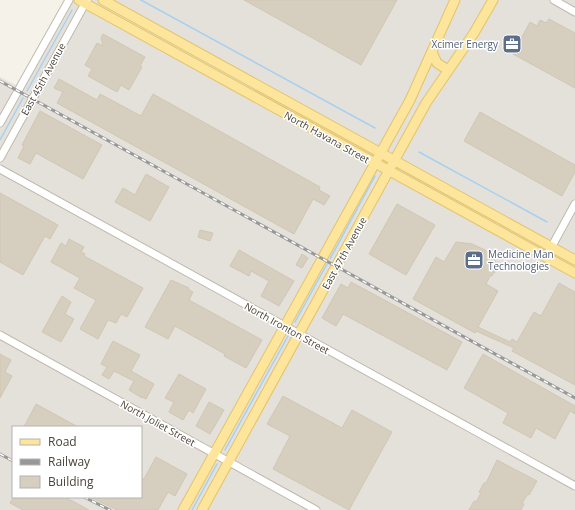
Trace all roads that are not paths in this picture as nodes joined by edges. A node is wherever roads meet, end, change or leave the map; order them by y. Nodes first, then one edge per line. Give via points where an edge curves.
1 (69, 0) edge
2 (103, 0) edge
3 (455, 0) edge
4 (493, 0) edge
5 (554, 0) edge
6 (83, 1) edge
7 (575, 12) edge
8 (432, 52) junction
9 (448, 70) junction
10 (0, 124) edge
11 (381, 154) junction
12 (0, 158) edge
13 (394, 161) junction
14 (375, 163) junction
15 (0, 169) edge
16 (388, 171) junction
17 (575, 204) edge
18 (551, 247) junction
19 (546, 257) junction
20 (575, 260) edge
21 (575, 273) edge
22 (284, 326) junction
23 (299, 334) junction
24 (0, 335) edge
25 (214, 454) junction
26 (229, 462) junction
27 (575, 486) edge
28 (183, 510) edge
29 (202, 510) edge
30 (316, 510) edge

1 - 10 street, East 45th Avenue
2 - 11 main road, North Havana Street
3 - 8 main road, East 47th Avenue
4 - 9 main road, East 47th Avenue via 477,29
5 - 7 street
6 - 12 street, East 45th Avenue
6 - 14 main road, North Havana Street
8 - 9 main road via 437,63
8 - 11 main road, East 47th Avenue
9 - 13 main road, East 47th Avenue via 426,103
11 - 13 main road, North Havana Street
11 - 14 main road, East 47th Avenue
13 - 16 main road, East 47th Avenue
13 - 18 main road, North Havana Street
14 - 16 main road, North Havana Street
14 - 22 main road, East 47th Avenue
15 - 22 street, North Ironton Street
16 - 19 main road, North Havana Street
16 - 23 main road, East 47th Avenue
17 - 18 street
18 - 19 street
18 - 20 main road, North Havana Street
19 - 21 main road, North Havana Street
22 - 23 street, North Ironton Street
22 - 25 main road, East 47th Avenue
23 - 26 main road, East 47th Avenue
23 - 27 street, North Ironton Street
24 - 25 street, North Joliet Street
25 - 26 street, North Joliet Street
25 - 28 main road, East 47th Avenue
26 - 29 main road, East 47th Avenue
26 - 30 street, North Joliet Street

